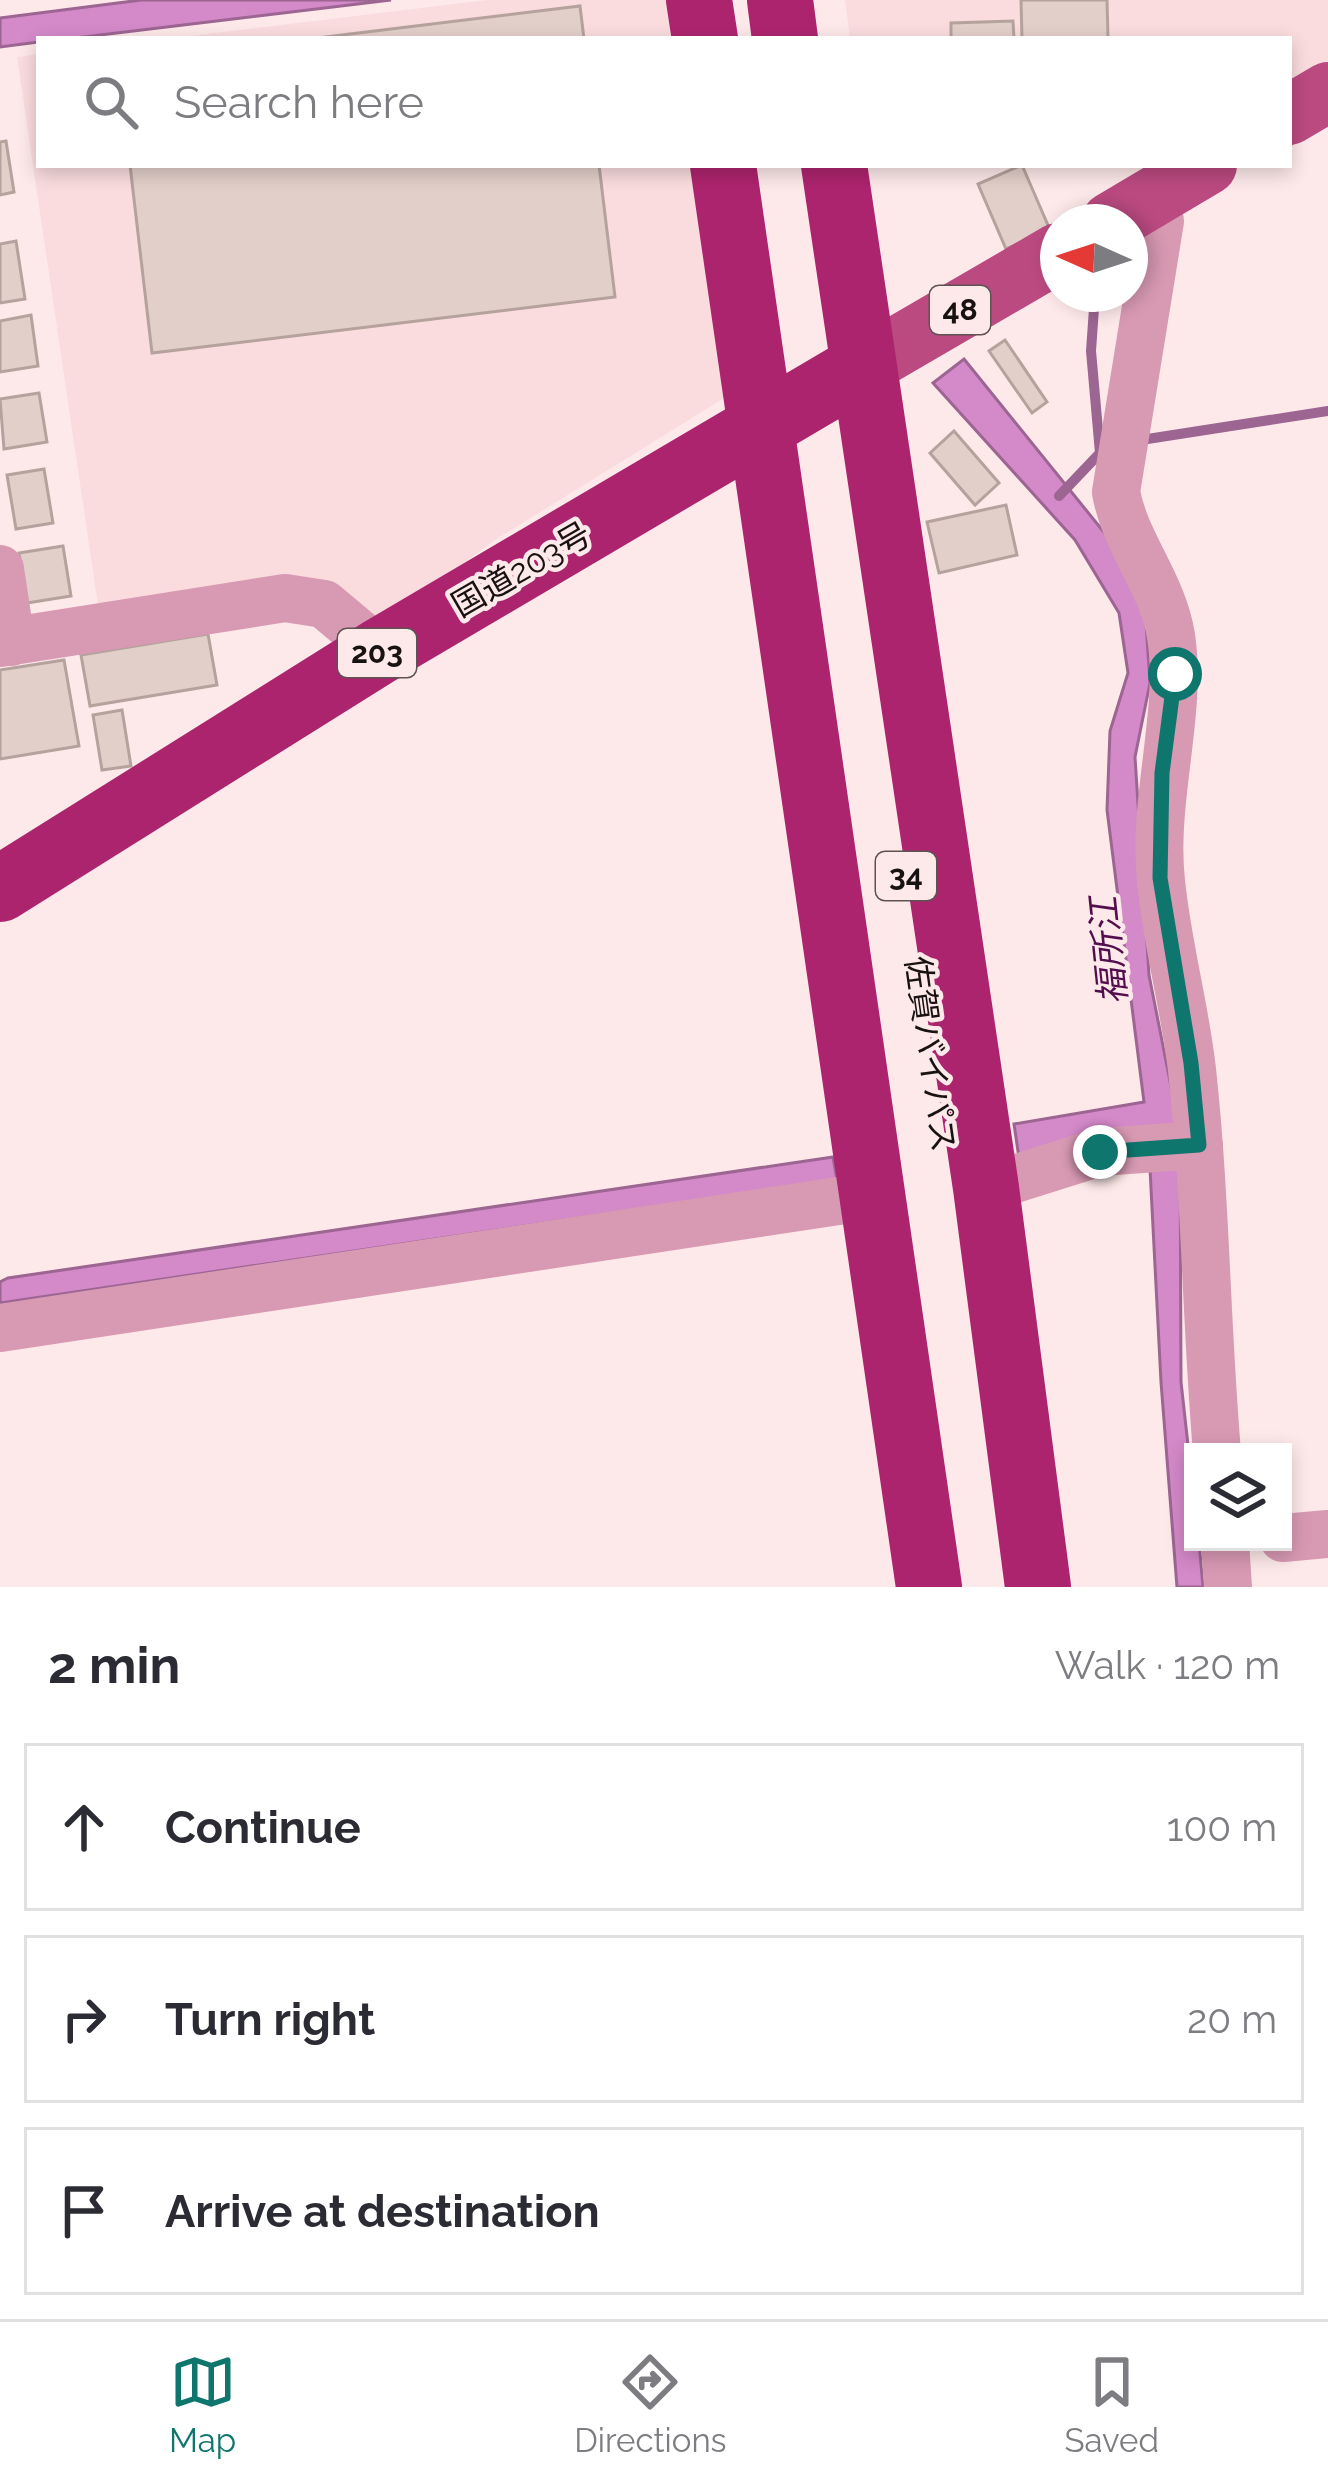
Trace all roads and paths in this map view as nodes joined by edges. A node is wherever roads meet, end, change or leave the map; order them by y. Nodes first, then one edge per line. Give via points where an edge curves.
1 (699, 0) edge
2 (736, 0) edge
3 (780, 0) edge
4 (811, 0) edge
5 (705, 36) edge
6 (742, 36) edge
7 (785, 36) edge
8 (817, 36) edge
9 (1328, 92) edge
10 (1292, 114) edge
11 (723, 168) edge
12 (759, 168) edge
13 (804, 168) edge
14 (834, 168) edge
15 (1202, 168) edge
16 (1142, 204) edge
17 (1148, 216) edge
18 (1040, 263) edge
19 (1148, 294) edge
20 (1145, 312) edge
21 (862, 367) junction
22 (762, 428) junction
23 (0, 569) edge
24 (5, 642) edge
25 (380, 651) junction
26 (0, 889) edge
27 (1199, 1145) junction
28 (986, 1188) junction
29 (875, 1202) junction
30 (0, 1328) edge
31 (1216, 1443) edge
32 (1328, 1534) edge
33 (1292, 1537) edge
34 (1226, 1551) edge
35 (929, 1587) edge
36 (959, 1587) edge
37 (1008, 1587) edge
38 (1038, 1587) edge
39 (1228, 1587) edge

1 - 5 highway
2 - 6 highway
3 - 7 highway
4 - 8 highway
9 - 10 main road
11 - 22 highway
12 - 36 highway, 佐賀バイパス / 34
13 - 37 highway, 佐賀バイパス / 34
14 - 21 highway
15 - 16 main road
17 - 19 street via 1160,220
18 - 21 main road, 48
20 - 27 street via 1116,492 1171,632 1160,878
21 - 22 highway, 国道203号 / 203
21 - 28 highway
22 - 25 highway, 国道203号 / 203
22 - 29 highway
23 - 24 street
24 - 25 street via 286,598 324,604
25 - 26 highway, 国道203号 / 203
27 - 28 street via 1100,1152
27 - 31 street
28 - 38 highway
29 - 30 street
29 - 35 highway
32 - 33 street
34 - 39 street

